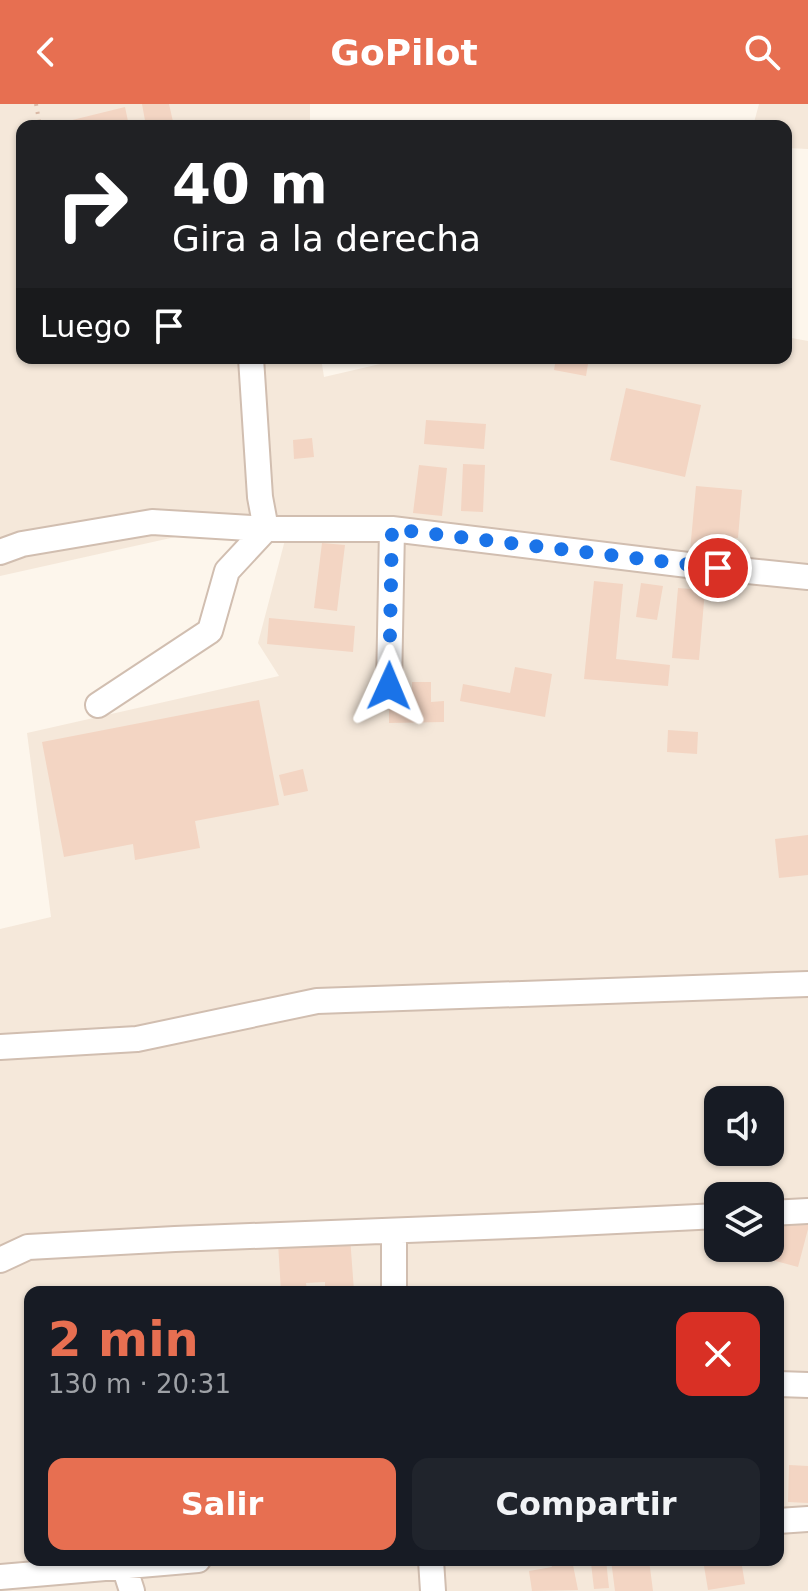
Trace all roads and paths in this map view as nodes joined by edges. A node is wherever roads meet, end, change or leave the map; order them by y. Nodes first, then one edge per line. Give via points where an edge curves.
1 (251, 364) edge
2 (266, 529) junction
3 (392, 529) junction
4 (0, 552) edge
5 (808, 577) edge
6 (389, 686) dead end
7 (98, 705) dead end
8 (808, 984) edge
9 (0, 1047) edge
10 (808, 1211) edge
11 (784, 1212) edge
12 (704, 1217) edge
13 (394, 1231) junction
14 (0, 1260) edge
15 (394, 1286) edge
16 (784, 1384) edge
17 (808, 1385) edge
18 (808, 1519) edge
19 (784, 1521) edge
20 (124, 1566) joint
21 (431, 1566) edge
22 (0, 1577) edge
23 (132, 1591) edge
24 (433, 1591) edge

1 - 2 street
2 - 3 street
2 - 4 street via 152,522
2 - 7 street via 227,571 210,631
3 - 5 street
3 - 6 street
8 - 9 street via 317,1001 137,1039
10 - 11 street
12 - 13 street
13 - 14 street via 28,1247
13 - 15 street
16 - 17 street
18 - 19 street
20 - 22 street
20 - 23 street
21 - 24 street

